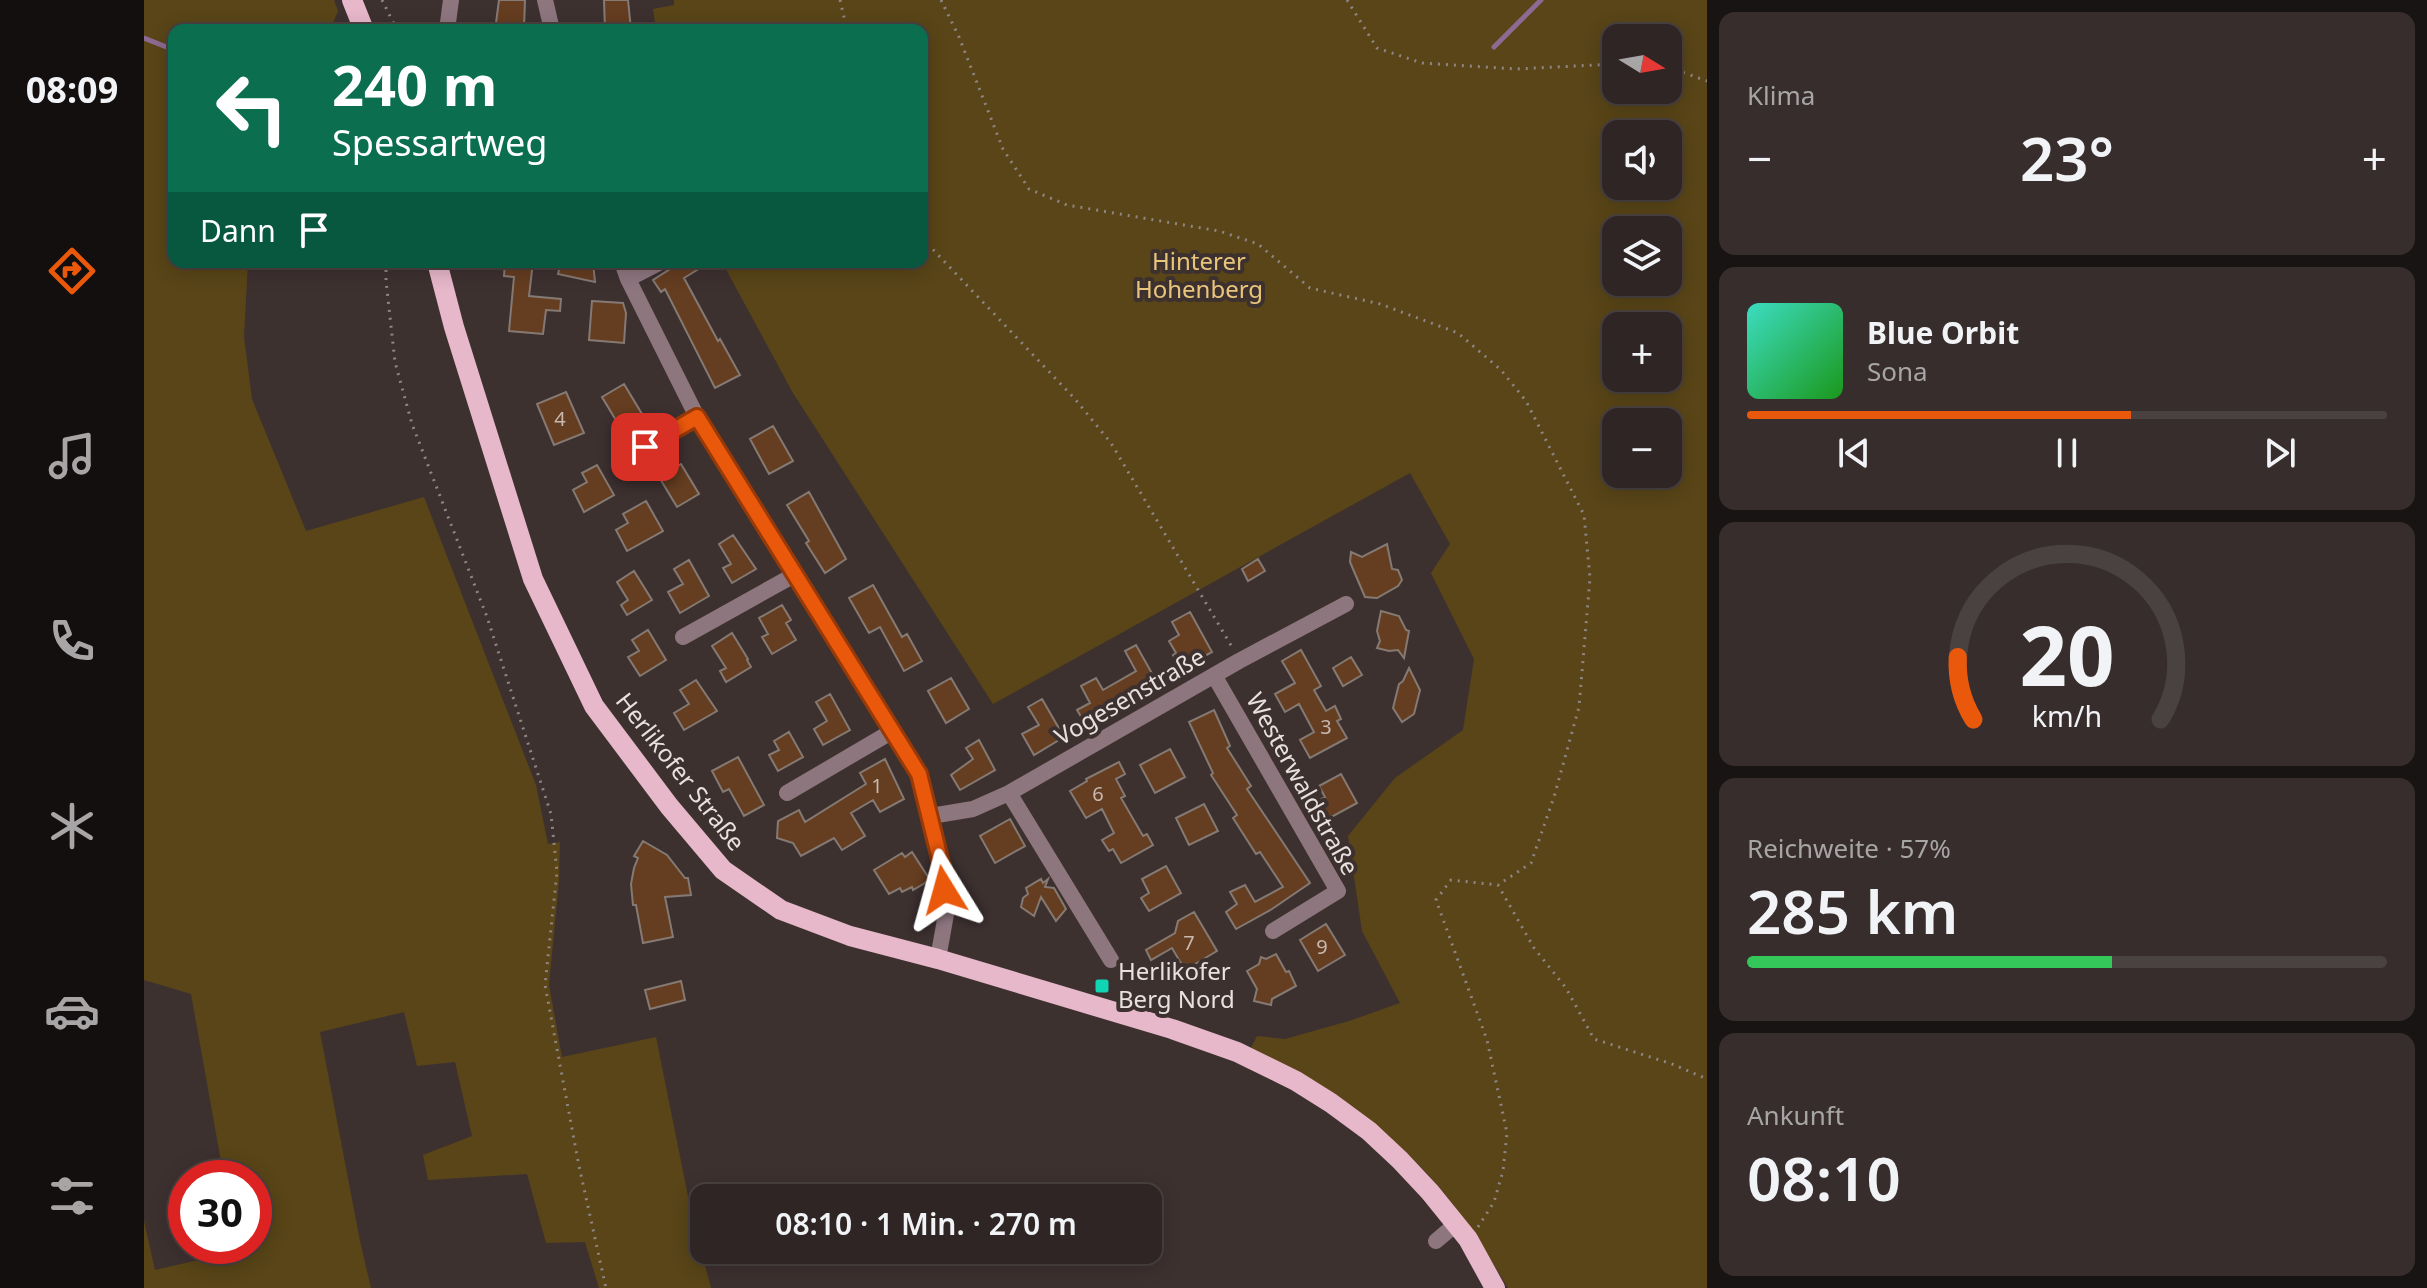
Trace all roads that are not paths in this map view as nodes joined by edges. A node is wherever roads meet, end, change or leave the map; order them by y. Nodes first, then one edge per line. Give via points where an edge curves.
1 (352, 0) edge
2 (451, 0) edge
3 (545, 0) edge
4 (362, 24) edge
5 (448, 24) edge
6 (551, 24) edge
7 (439, 268) edge
8 (624, 268) edge
9 (649, 268) edge
10 (628, 279) junction
11 (697, 417) junction
12 (619, 462) dead end
13 (796, 574) junction
14 (1346, 604) dead end
15 (683, 637) dead end
16 (1215, 677) junction
17 (891, 732) junction
18 (787, 793) dead end
19 (1009, 793) junction
20 (931, 816) junction
21 (1273, 931) dead end
22 (938, 959) junction
23 (1111, 960) dead end
24 (1462, 1232) junction
25 (1436, 1241) dead end
26 (1495, 1288) edge

1 - 4 main road
2 - 5 street
3 - 6 street
7 - 22 main road, Herlikofer Straße via 533,579 594,706 723,870 781,910 850,936
8 - 10 street
9 - 10 street
10 - 11 street
11 - 12 street
11 - 13 street
13 - 15 street
13 - 17 street
14 - 16 street, Vogesenstraße
16 - 19 street, Vogesenstraße
16 - 21 street, Westerwaldstraße via 1338,891
17 - 18 street
17 - 20 street via 919,774
19 - 20 street, Vogesenstraße via 973,809
19 - 23 street
20 - 22 street via 946,914
22 - 24 main road, Herlikofer Straße via 1114,1011 1198,1046 1237,1052 1292,1087 1331,1103 1430,1192
24 - 25 street
24 - 26 main road, Herlikofer Straße

